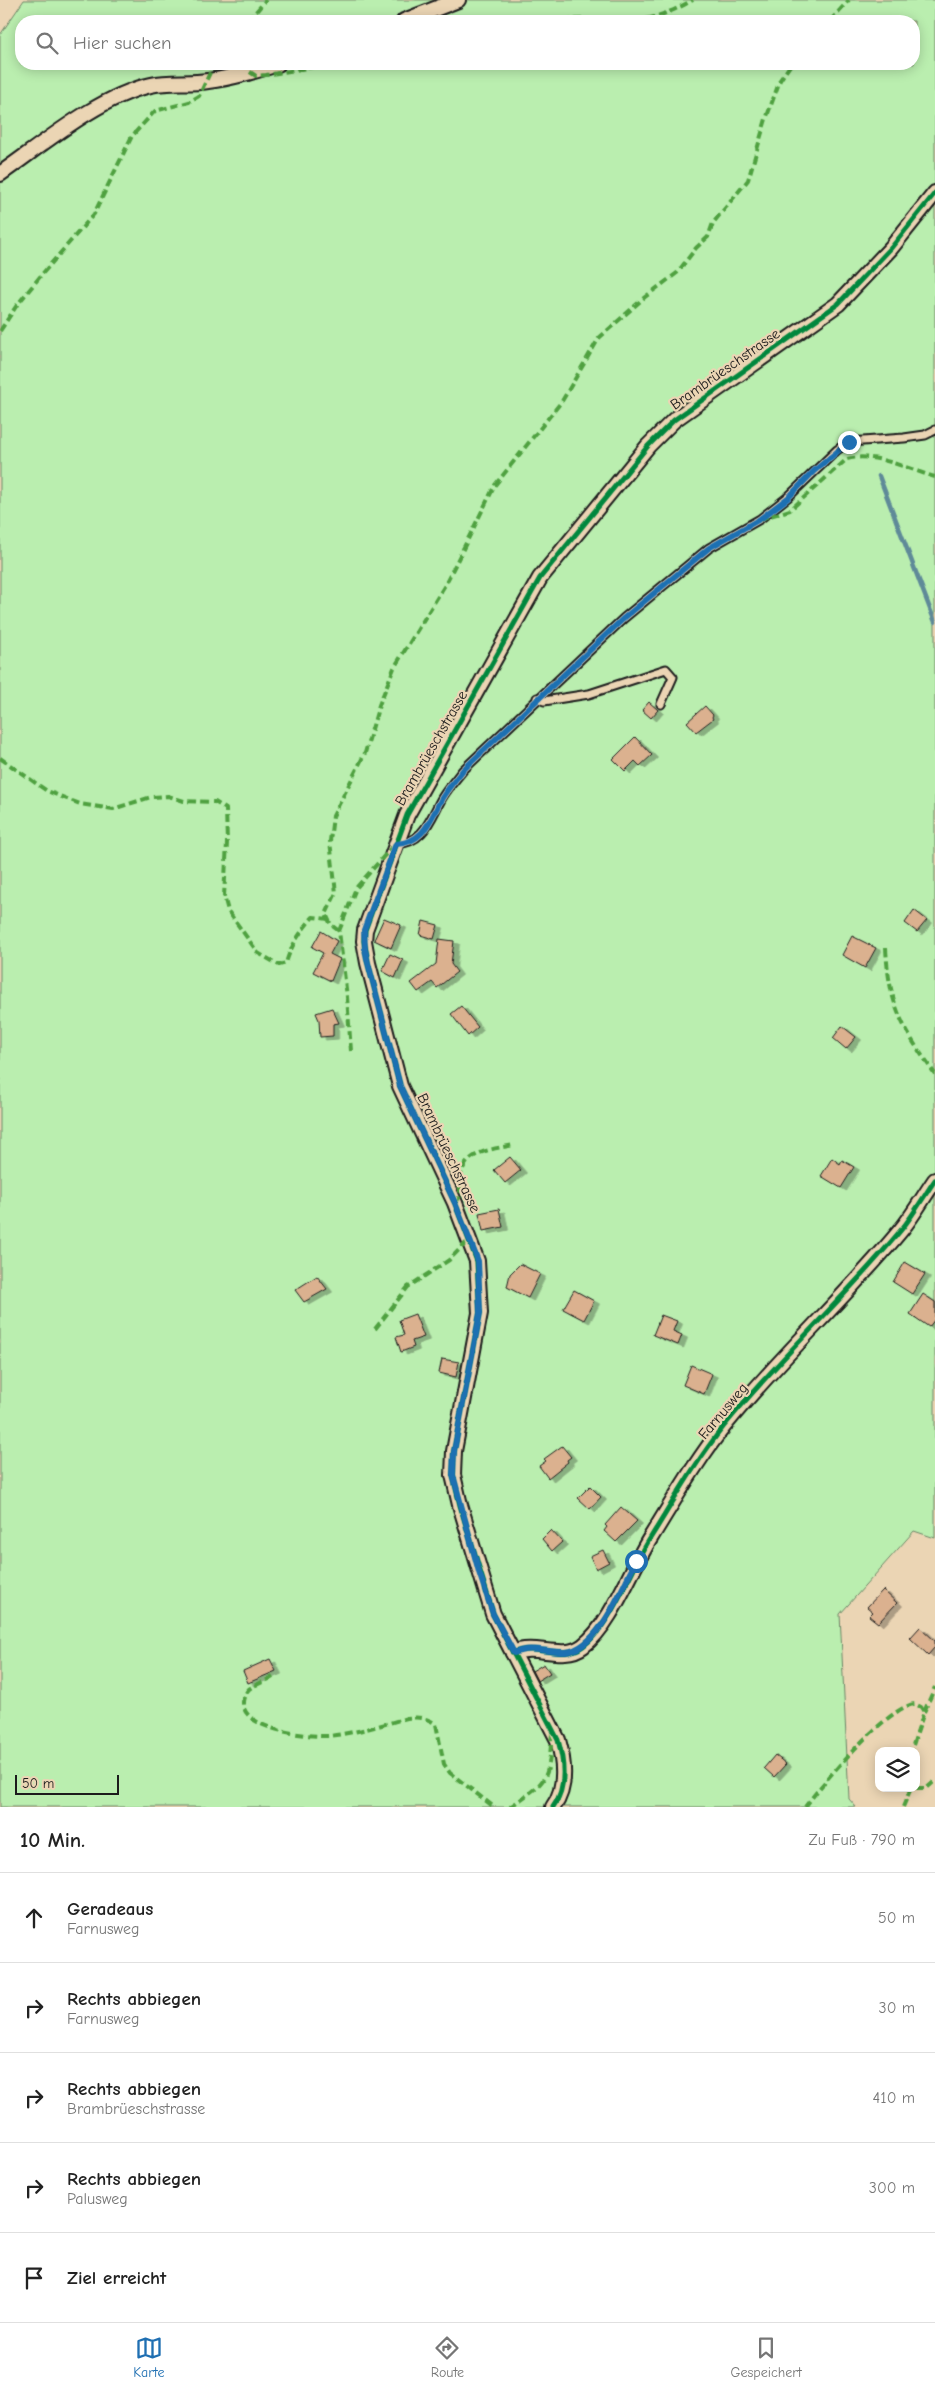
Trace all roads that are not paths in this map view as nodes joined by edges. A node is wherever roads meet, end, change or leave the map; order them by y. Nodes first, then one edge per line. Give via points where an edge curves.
1 (458, 0) edge
2 (419, 15) edge
3 (254, 70) edge
4 (0, 174) edge
5 (935, 192) edge
6 (935, 430) edge
7 (537, 698) junction
8 (661, 704) dead end
9 (396, 844) junction
10 (935, 1180) edge
11 (514, 1653) junction
12 (553, 1807) edge

1 - 2 street
3 - 4 street via 207,82 150,85 118,97 96,108
5 - 9 street, Brambrüeschstrasse via 891,248 838,304 674,420 620,479 540,578 432,768
6 - 7 lane via 904,438 849,442 837,450 788,498 760,519 702,553 624,618
7 - 8 lane via 544,701 589,694 666,669 674,677
7 - 9 lane via 463,770 427,828 416,839
9 - 11 street, Brambrüeschstrasse via 364,930 365,949 400,1086 455,1203 478,1261 480,1313 454,1451 453,1475 493,1614
10 - 11 street, Farnusweg via 902,1228 711,1443 593,1636 582,1647 567,1652 534,1649
11 - 12 street, Brambrüeschstrasse via 558,1740 564,1761 563,1780

